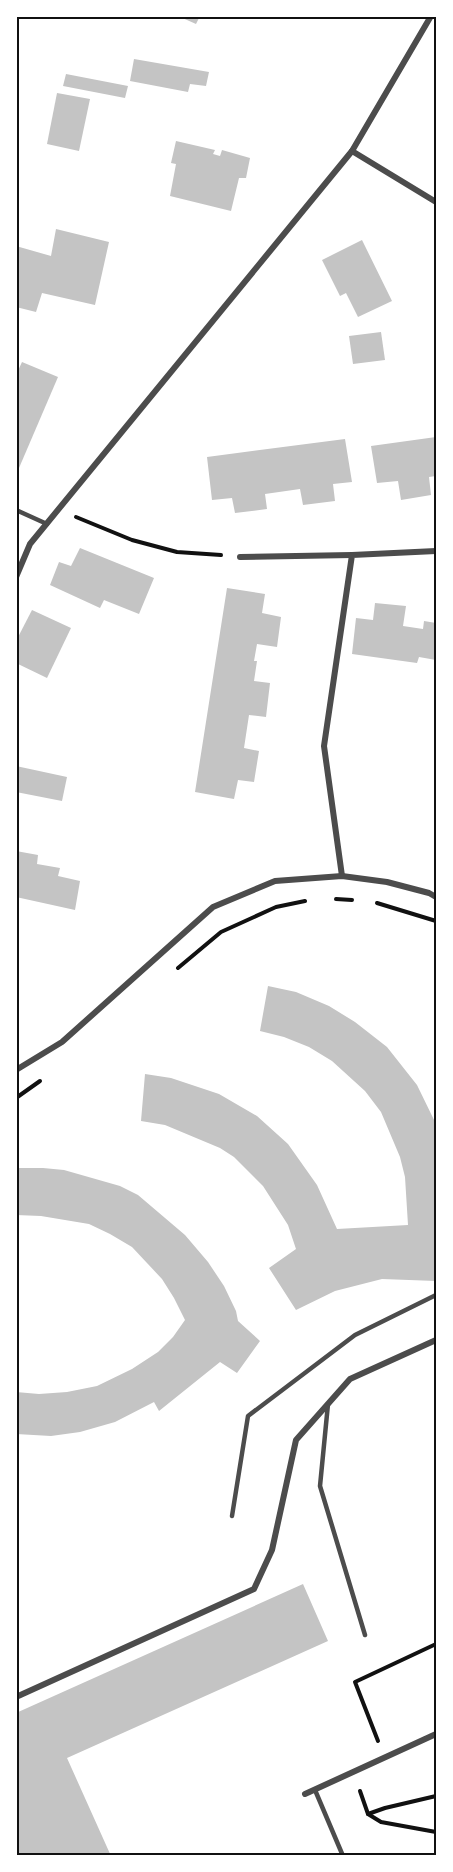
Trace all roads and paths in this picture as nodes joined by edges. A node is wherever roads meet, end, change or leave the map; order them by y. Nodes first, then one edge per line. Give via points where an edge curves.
1 (431, 16) edge
2 (352, 151) junction
3 (436, 202) edge
4 (61, 506) junction
5 (16, 510) edge
6 (47, 524) junction
7 (436, 551) edge
8 (352, 555) junction
9 (240, 557) joint
10 (16, 577) edge
11 (342, 876) junction
12 (436, 897) edge
13 (332, 898) dead end
14 (310, 900) dead end
15 (362, 901) dead end
16 (373, 901) dead end
17 (436, 921) edge
18 (176, 970) dead end
19 (16, 1070) edge
20 (42, 1080) dead end
21 (16, 1098) edge
22 (436, 1295) edge
23 (436, 1340) edge
24 (327, 1404) junction
25 (231, 1516) dead end
26 (364, 1635) dead end
27 (436, 1644) edge
28 (16, 1697) edge
29 (436, 1734) edge
30 (385, 1758) junction
31 (368, 1787) dead end
32 (315, 1790) junction
33 (306, 1794) dead end
34 (436, 1796) edge
35 (368, 1814) junction
36 (436, 1832) edge
37 (343, 1856) edge

1 - 2 street
2 - 3 street
2 - 4 street
4 - 6 street
4 - 9 path via 80,519 132,540 177,552
5 - 6 lane
6 - 10 street via 30,544
7 - 8 street
8 - 9 street
8 - 11 street via 324,747
11 - 12 street via 387,882
11 - 19 street via 275,881 213,907 62,1042
13 - 15 path
14 - 18 path via 276,907 221,932
16 - 17 path
20 - 21 path
22 - 25 lane via 356,1335 248,1416
23 - 24 street via 350,1379
24 - 26 lane via 320,1486
24 - 28 street via 296,1440 272,1550 254,1589
27 - 30 path via 356,1683
29 - 30 street
30 - 32 street
31 - 35 path via 360,1791
32 - 33 street
32 - 37 lane
34 - 35 path
35 - 36 path via 381,1822

